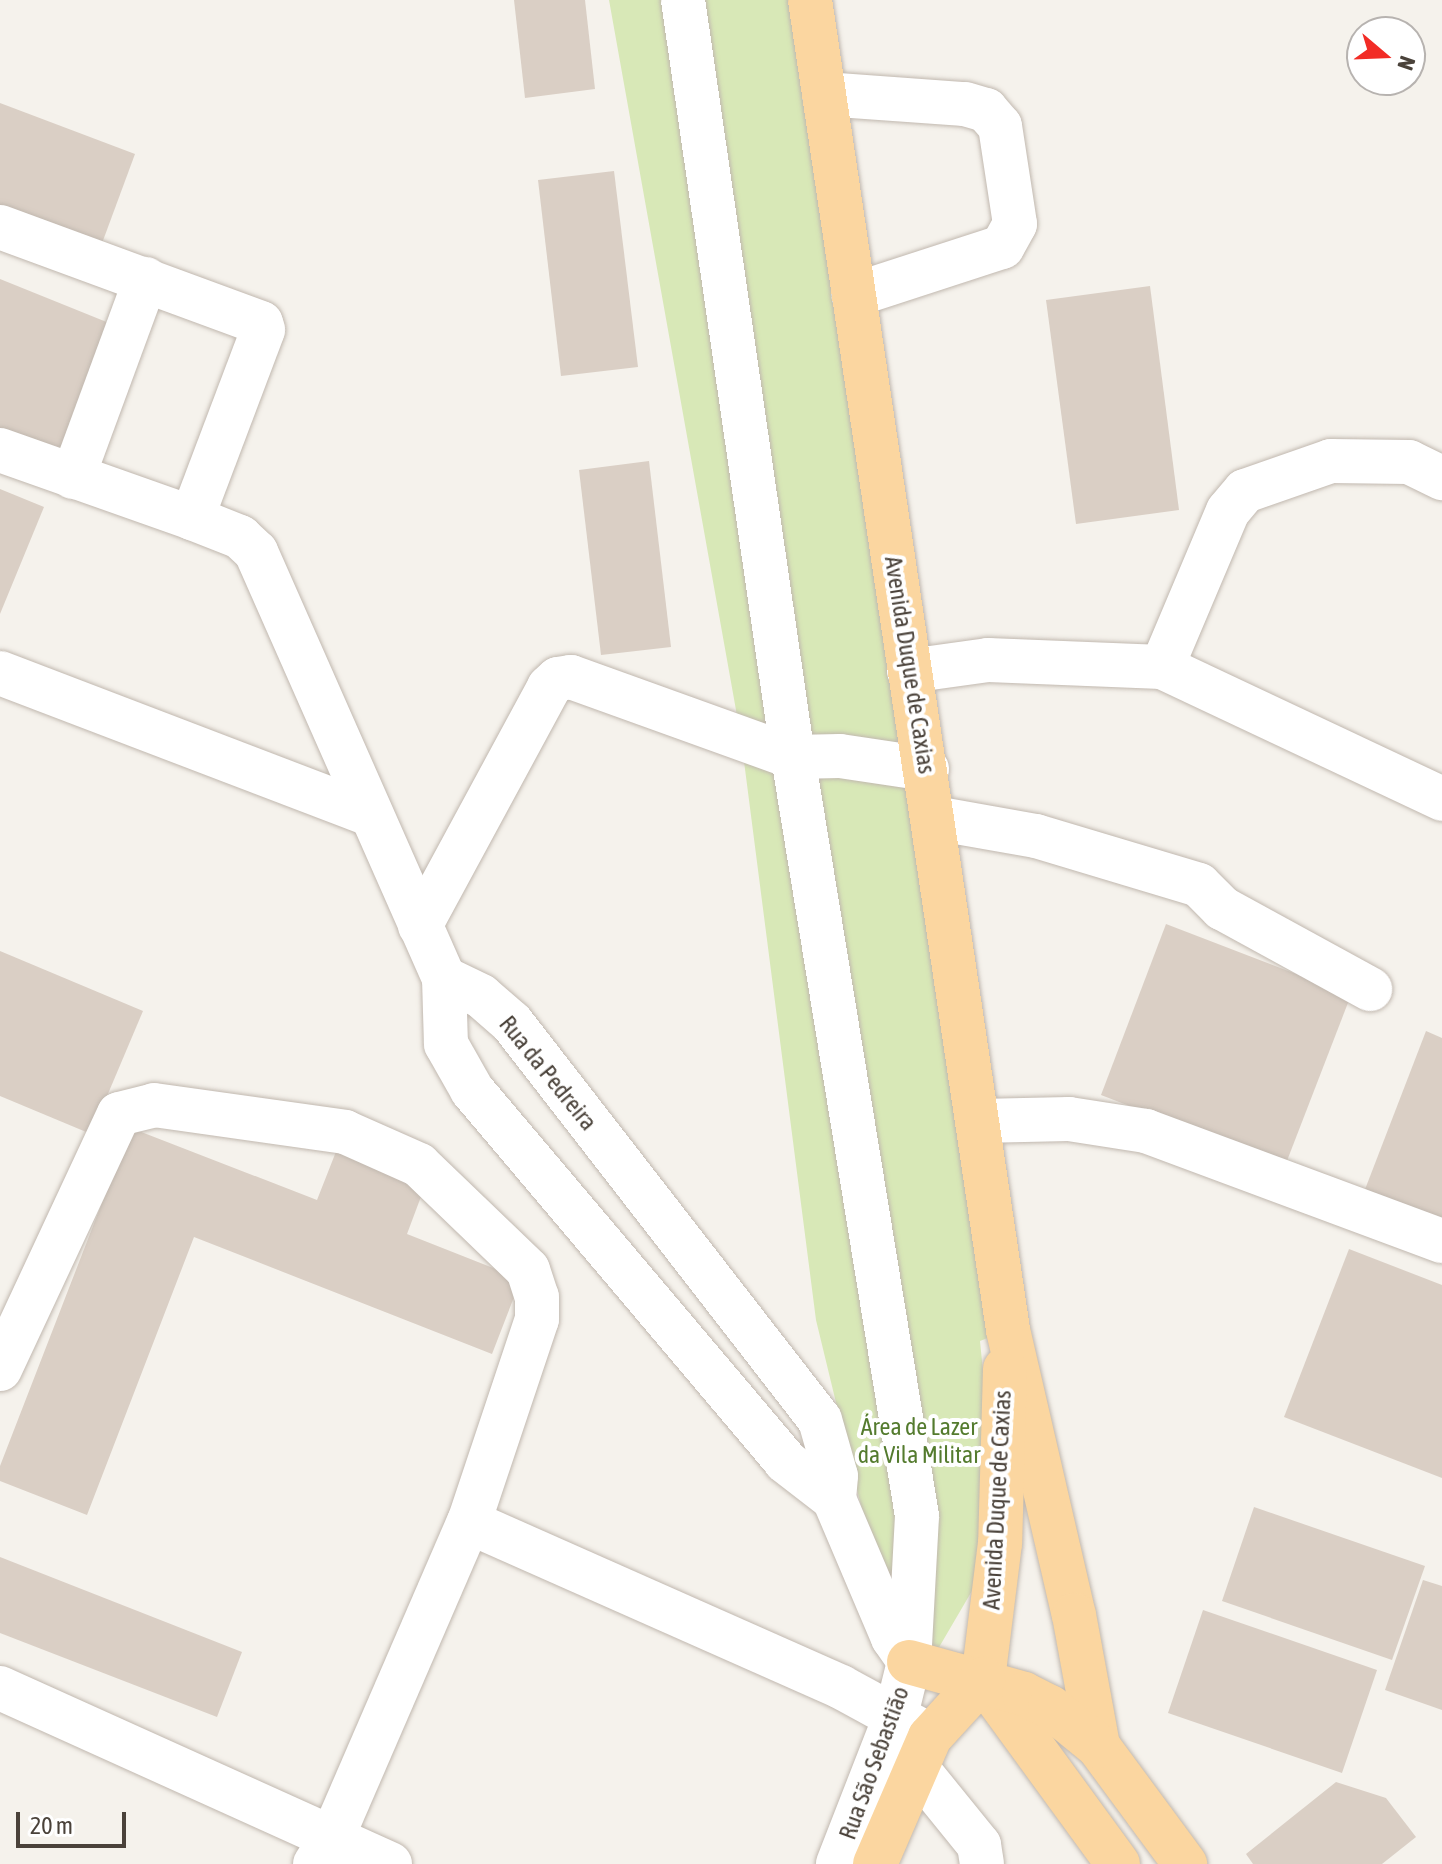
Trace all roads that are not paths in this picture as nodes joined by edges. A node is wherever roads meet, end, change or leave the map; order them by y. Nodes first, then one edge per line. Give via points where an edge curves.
1 (683, 0) edge
2 (810, 0) edge
3 (824, 94) junction
4 (0, 227) edge
5 (146, 279) junction
6 (854, 295) junction
7 (0, 450) edge
8 (73, 477) junction
9 (1442, 478) edge
10 (192, 518) junction
11 (1162, 667) junction
12 (909, 671) junction
13 (0, 673) edge
14 (793, 757) junction
15 (927, 769) junction
16 (1442, 799) edge
17 (371, 815) junction
18 (934, 818) junction
19 (420, 926) junction
20 (444, 978) junction
21 (1370, 989) dead end
22 (979, 1121) junction
23 (1442, 1241) edge
24 (1008, 1330) junction
25 (0, 1369) edge
26 (834, 1499) junction
27 (469, 1522) junction
28 (909, 1662) junction
29 (983, 1679) junction
30 (0, 1688) edge
31 (914, 1739) junction
32 (1098, 1746) junction
33 (324, 1851) edge
34 (390, 1864) edge
35 (838, 1864) edge
36 (875, 1864) edge
37 (982, 1864) edge
38 (1118, 1864) edge
39 (1185, 1864) edge

1 - 14 lane, Rua São Sebastião
2 - 3 main road, Avenida Duque de Caxias
3 - 6 main road, Avenida Duque de Caxias
3 - 6 lane via 986,110 1000,126 1015,224 1002,247
4 - 5 lane
5 - 8 lane
5 - 10 lane via 257,319 263,330
6 - 12 main road, Avenida Duque de Caxias
7 - 8 lane
8 - 10 lane
9 - 11 lane via 1409,462 1331,461 1245,491 1228,511
10 - 17 lane via 240,537 256,552
11 - 12 lane via 988,660
11 - 16 lane
12 - 15 main road, Avenida Duque de Caxias
13 - 17 lane
14 - 15 lane via 840,756
14 - 19 lane via 571,677 558,679
14 - 28 lane, Rua São Sebastião via 917,1516
15 - 18 main road, Avenida Duque de Caxias
17 - 19 lane
18 - 21 lane via 1036,836 1199,885 1222,908
18 - 22 main road, Avenida Duque de Caxias
19 - 20 lane
20 - 26 lane, Rua da Pedreira via 481,996 512,1023 820,1420 836,1476
20 - 26 lane, Rua da Pedreira via 446,1044 472,1090 785,1461
22 - 23 lane via 1069,1119 1146,1131
22 - 24 main road, Avenida Duque de Caxias
24 - 29 main road, Avenida Duque de Caxias via 1000,1543
24 - 32 main road, Avenida Duque de Caxias via 1074,1615
25 - 27 lane via 119,1114 154,1105 345,1132 419,1165 528,1270 537,1297 537,1319
26 - 28 lane, Rua da Pedreira via 893,1638
27 - 31 lane
27 - 33 lane
28 - 29 main road
28 - 31 lane, Rua São Sebastião
29 - 31 main road, Rua São Sebastião
29 - 32 main road via 1050,1707
29 - 38 main road
30 - 33 lane
31 - 35 lane, Rua São Sebastião
31 - 36 main road, Rua São Sebastião
31 - 37 lane via 979,1845
32 - 39 main road, Avenida Duque de Caxias
33 - 34 lane

